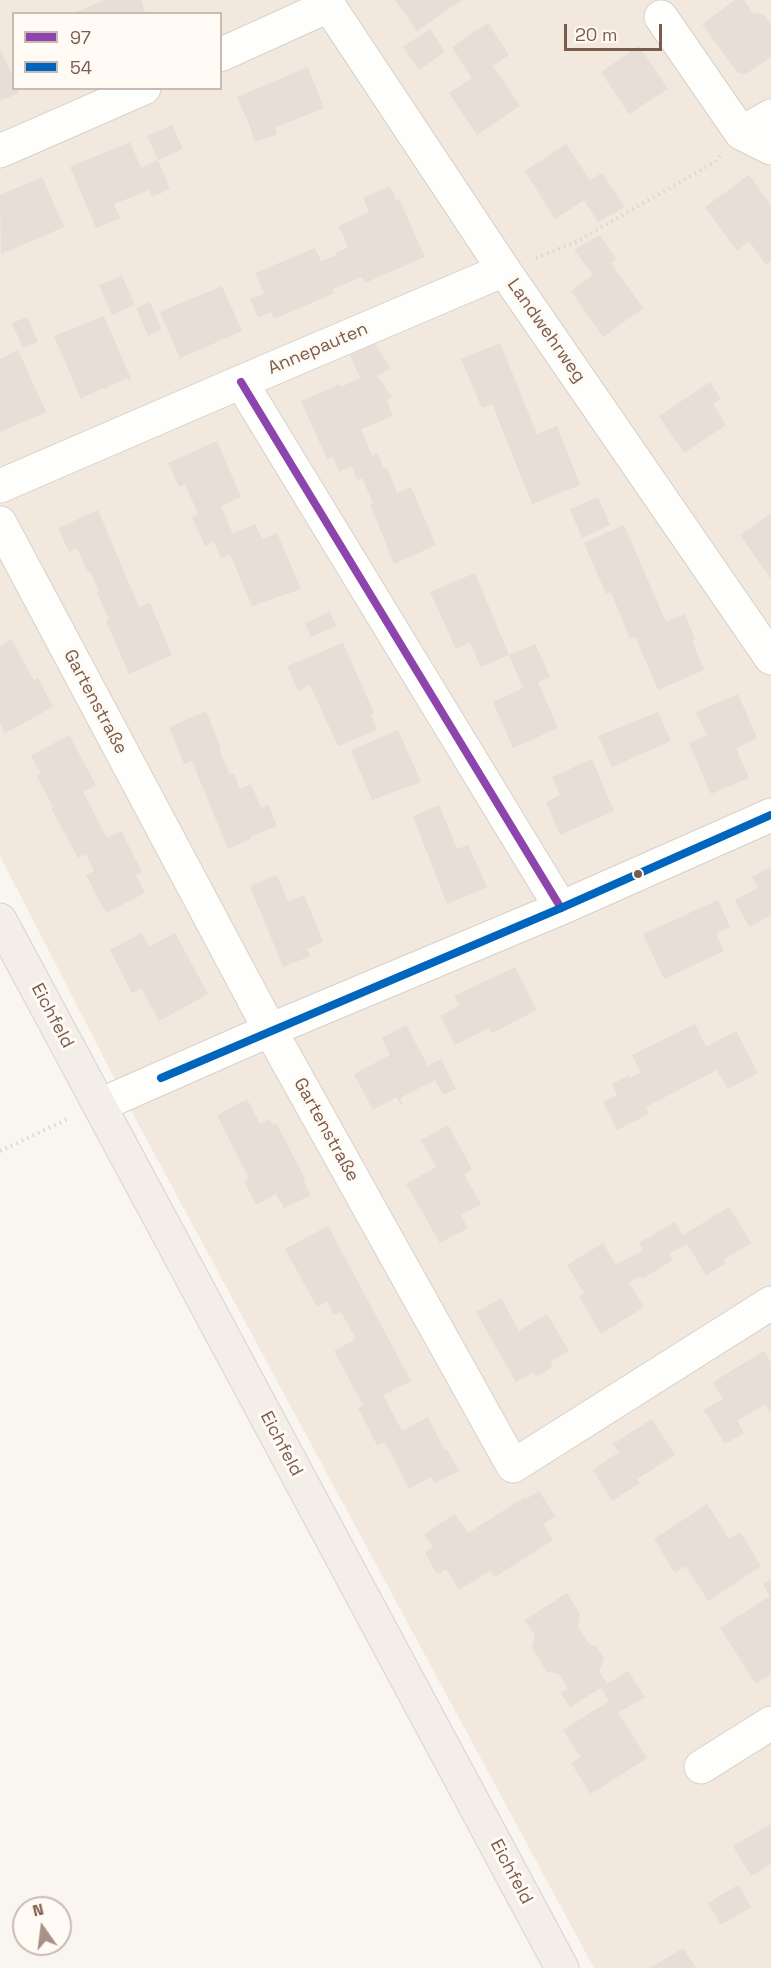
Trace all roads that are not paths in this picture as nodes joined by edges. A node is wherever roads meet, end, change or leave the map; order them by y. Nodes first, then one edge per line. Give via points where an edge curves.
1 (326, 3) edge
2 (661, 16) dead end
3 (222, 54) edge
4 (139, 90) edge
5 (771, 116) edge
6 (741, 133) junction
7 (771, 148) edge
8 (0, 151) edge
9 (504, 270) junction
10 (241, 382) junction
11 (0, 486) edge
12 (0, 523) edge
13 (771, 658) edge
14 (771, 815) edge
15 (561, 908) junction
16 (0, 920) edge
17 (270, 1030) junction
18 (99, 1105) junction
19 (771, 1303) edge
20 (771, 1723) edge
21 (700, 1767) dead end
22 (562, 1968) edge

1 - 3 street
1 - 9 street, Landwehrweg
2 - 6 street
4 - 8 street
5 - 6 street
6 - 7 street
9 - 10 street, Annepauten
9 - 13 street, Landwehrweg
10 - 11 street, Annepauten
10 - 15 street
12 - 17 street, Gartenstraße
14 - 15 street
15 - 17 street
16 - 18 main road, Eichfeld
17 - 18 street
17 - 19 street, Gartenstraße via 513,1466
18 - 22 main road, Eichfeld
20 - 21 street

